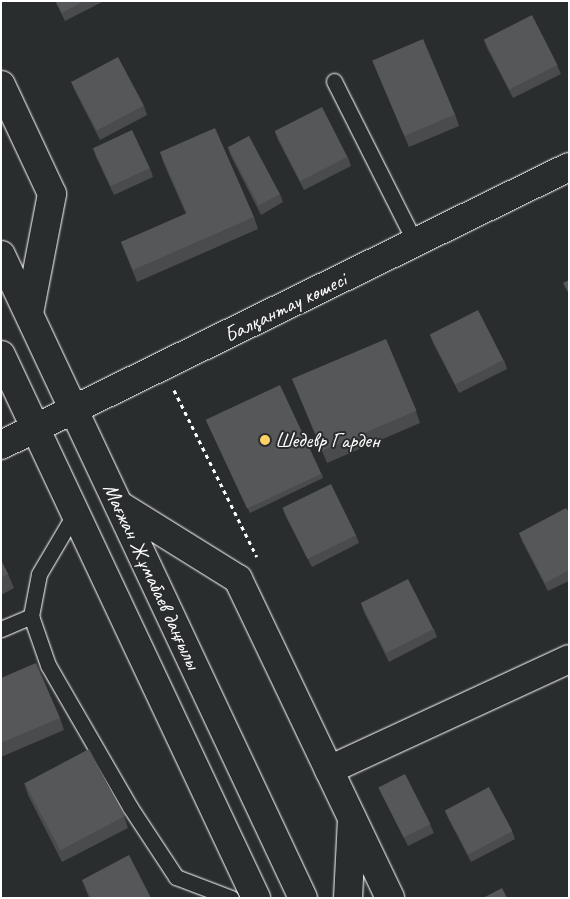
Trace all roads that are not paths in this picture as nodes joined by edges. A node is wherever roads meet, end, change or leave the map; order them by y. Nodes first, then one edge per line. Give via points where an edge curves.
1 (334, 81) dead end
2 (1, 85) edge
3 (569, 167) edge
4 (415, 242) junction
5 (1, 255) edge
6 (29, 313) junction
7 (1, 355) edge
8 (74, 411) junction
9 (36, 428) junction
10 (1, 445) edge
11 (119, 505) junction
12 (76, 513) junction
13 (31, 616) junction
14 (1, 630) edge
15 (569, 659) edge
16 (329, 770) junction
17 (352, 819) junction
18 (231, 898) edge
19 (256, 898) edge
20 (303, 898) edge
21 (348, 898) edge
22 (390, 898) edge

1 - 4 lane
2 - 6 street via 52,194
3 - 4 street, Балқантау көшесі
4 - 8 street, Балқантау көшесі
5 - 6 street, Мағжан Жұмабаев даңғылы
6 - 8 street, Мағжан Жұмабаев даңғылы
7 - 9 street, Мағжан Жұмабаев даңғылы
8 - 9 street, Балқантау көшесі
8 - 11 street, Мағжан Жұмабаев даңғылы
9 - 10 street, Балқантау көшесі
9 - 12 street, Мағжан Жұмабаев даңғылы
11 - 16 street via 238,579
11 - 20 street, Мағжан Жұмабаев даңғылы
12 - 13 lane via 39,574
12 - 19 street, Мағжан Жұмабаев даңғылы
13 - 14 lane
13 - 18 lane via 53,673 176,877
15 - 16 street
16 - 17 street
17 - 21 street
17 - 22 street

